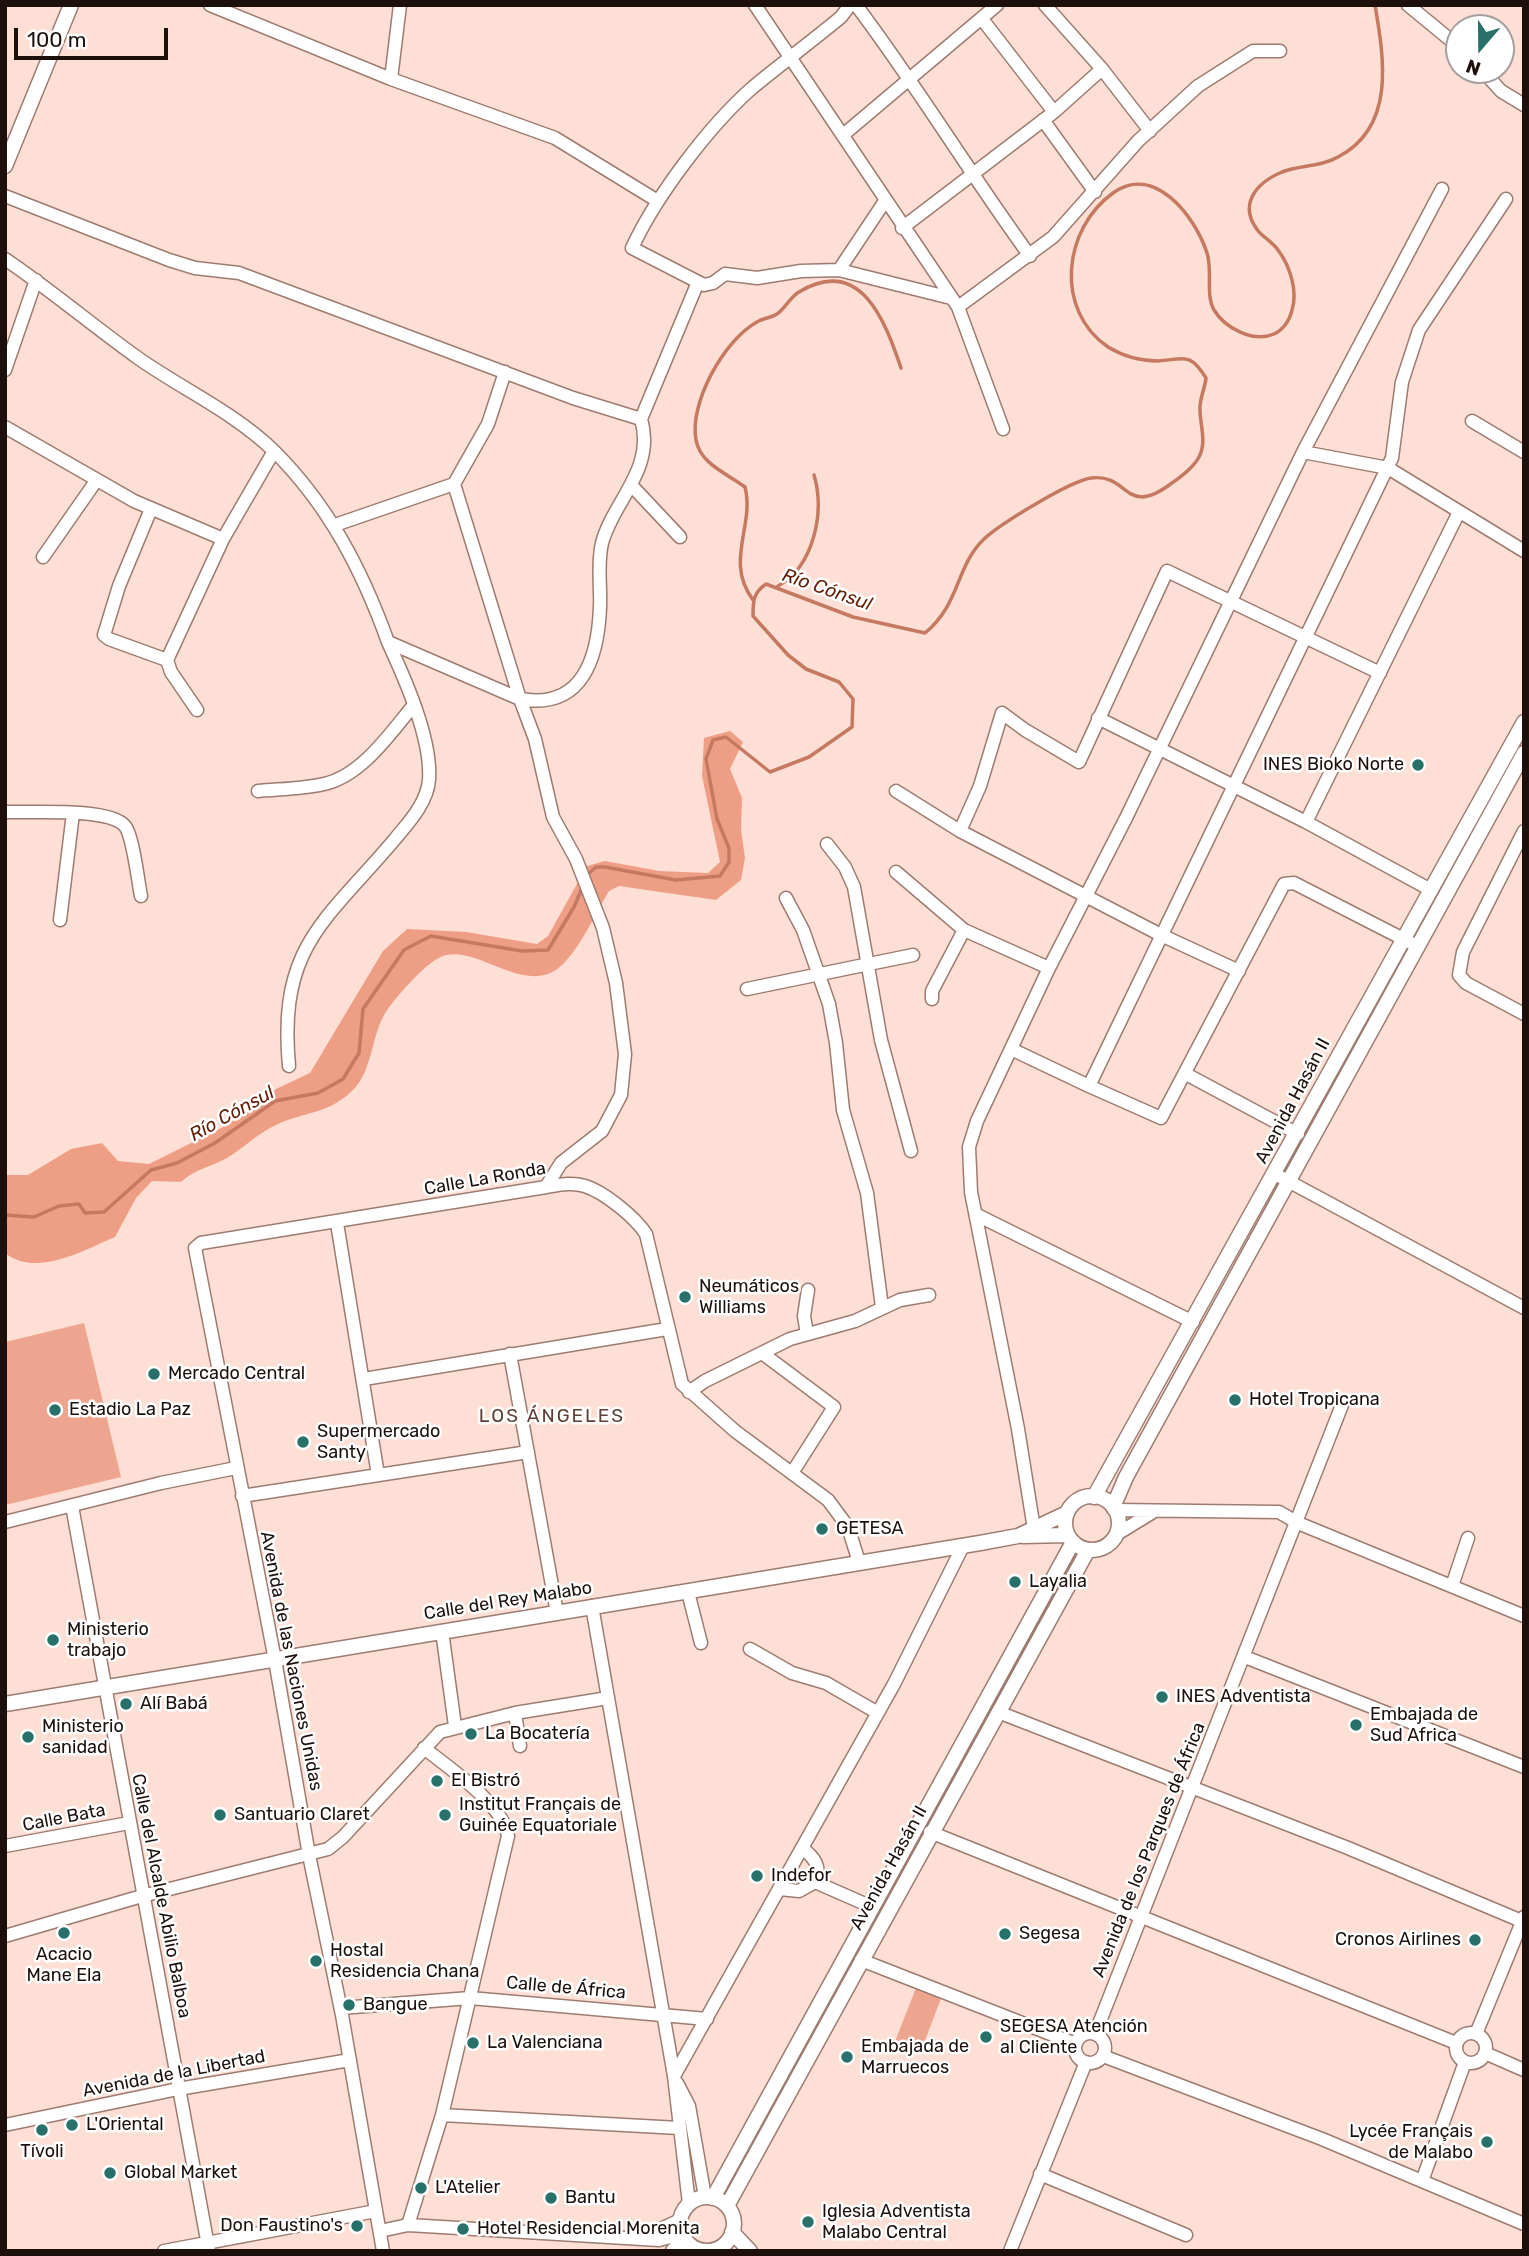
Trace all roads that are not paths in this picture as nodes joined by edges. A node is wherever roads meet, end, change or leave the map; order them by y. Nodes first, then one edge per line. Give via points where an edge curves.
1 (71, 5) edge
2 (210, 5) edge
3 (400, 5) edge
4 (755, 5) edge
5 (850, 5) edge
6 (856, 5) edge
7 (997, 5) edge
8 (1045, 5) edge
9 (1408, 5) edge
10 (982, 19) junction
11 (1445, 35) edge
12 (1280, 51) dead end
13 (790, 60) junction
14 (1102, 69) junction
15 (911, 78) junction
16 (391, 79) junction
17 (1495, 84) edge
18 (1524, 105) edge
19 (1048, 116) junction
20 (1150, 131) junction
21 (843, 135) junction
22 (5, 166) edge
23 (970, 175) junction
24 (1441, 189) dead end
25 (1096, 192) junction
26 (5, 196) edge
27 (1506, 199) dead end
28 (656, 200) junction
29 (885, 201) junction
30 (902, 228) junction
31 (1030, 257) junction
32 (5, 259) edge
33 (839, 270) junction
34 (36, 280) junction
35 (698, 282) junction
36 (954, 302) junction
37 (5, 370) edge
38 (505, 372) junction
39 (641, 419) junction
40 (1472, 421) dead end
41 (5, 426) edge
42 (1003, 429) dead end
43 (274, 451) junction
44 (1303, 452) junction
45 (1524, 452) edge
46 (1388, 468) junction
47 (96, 481) junction
48 (454, 484) junction
49 (633, 487) junction
50 (151, 509) junction
51 (1459, 512) junction
52 (335, 525) junction
53 (680, 537) dead end
54 (223, 539) junction
55 (1524, 551) edge
56 (43, 557) dead end
57 (1231, 601) junction
58 (1306, 638) junction
59 (388, 642) junction
60 (167, 660) junction
61 (1380, 673) junction
62 (520, 699) junction
63 (413, 706) junction
64 (197, 710) dead end
65 (1098, 718) junction
66 (1524, 722) edge
67 (1159, 747) junction
68 (1524, 753) edge
69 (1232, 785) junction
70 (258, 791) dead end
71 (897, 791) dead end
72 (5, 812) edge
73 (73, 813) junction
74 (1306, 822) junction
75 (960, 831) junction
76 (1524, 831) edge
77 (827, 844) dead end
78 (896, 872) dead end
79 (1431, 890) junction
80 (141, 896) dead end
81 (1086, 897) junction
82 (786, 898) dead end
83 (60, 920) dead end
84 (964, 930) junction
85 (1161, 935) junction
86 (1402, 939) junction
87 (1417, 946) junction
88 (913, 955) dead end
89 (868, 964) junction
90 (1049, 968) junction
91 (1239, 971) junction
92 (819, 974) junction
93 (747, 989) dead end
94 (932, 999) dead end
95 (1524, 1014) edge
96 (1011, 1049) junction
97 (289, 1066) dead end
98 (1186, 1074) junction
99 (1089, 1086) junction
100 (1298, 1134) junction
101 (911, 1151) dead end
102 (561, 1163) junction
103 (1282, 1178) junction
104 (566, 1184) junction
105 (546, 1187) junction
106 (978, 1215) junction
107 (337, 1223) junction
108 (198, 1244) joint
109 (807, 1290) dead end
110 (929, 1295) dead end
111 (882, 1307) junction
112 (1524, 1308) edge
113 (1193, 1322) junction
114 (667, 1329) junction
115 (807, 1334) junction
116 (762, 1353) junction
117 (510, 1354) junction
118 (364, 1379) junction
119 (689, 1392) junction
120 (1342, 1405) dead end
121 (527, 1452) junction
122 (236, 1468) junction
123 (792, 1474) junction
124 (378, 1475) junction
125 (242, 1496) junction
126 (1094, 1497) junction
127 (72, 1506) junction
128 (1114, 1508) junction
129 (1153, 1512) junction
130 (1067, 1513) junction
131 (5, 1522) edge
132 (1297, 1523) junction
133 (1034, 1529) junction
134 (1117, 1534) junction
135 (1018, 1536) junction
136 (1468, 1538) dead end
137 (1070, 1539) junction
138 (963, 1546) junction
139 (1088, 1550) junction
140 (859, 1562) junction
141 (1452, 1586) junction
142 (688, 1592) junction
143 (592, 1606) junction
144 (557, 1613) junction
145 (1524, 1616) edge
146 (442, 1631) junction
147 (701, 1643) dead end
148 (750, 1649) dead end
149 (1245, 1657) junction
150 (275, 1660) junction
151 (104, 1687) junction
152 (608, 1698) junction
153 (5, 1704) edge
154 (998, 1712) junction
155 (515, 1713) junction
156 (878, 1713) junction
157 (455, 1726) junction
158 (520, 1746) dead end
159 (424, 1748) junction
160 (1524, 1767) edge
161 (1193, 1787) junction
162 (129, 1823) junction
163 (930, 1832) junction
164 (5, 1846) edge
165 (802, 1848) junction
166 (309, 1856) junction
167 (816, 1882) junction
168 (780, 1889) junction
169 (142, 1896) junction
170 (872, 1907) junction
171 (1142, 1916) junction
172 (1523, 1920) edge
173 (5, 1936) edge
174 (861, 1960) junction
175 (470, 1998) junction
176 (341, 2008) junction
177 (662, 2013) junction
178 (707, 2019) junction
179 (1095, 2034) junction
180 (1476, 2034) junction
181 (1456, 2043) junction
182 (1076, 2044) junction
183 (1485, 2053) junction
184 (1103, 2056) junction
185 (350, 2060) junction
186 (1086, 2062) junction
187 (1465, 2062) junction
188 (1524, 2070) edge
189 (674, 2076) junction
190 (178, 2089) junction
191 (442, 2115) junction
192 (5, 2125) edge
193 (679, 2129) junction
194 (1040, 2174) junction
195 (1422, 2182) junction
196 (709, 2197) junction
197 (689, 2204) junction
198 (727, 2206) junction
199 (376, 2211) junction
200 (1524, 2224) edge
201 (408, 2225) junction
202 (380, 2231) junction
203 (682, 2231) junction
204 (732, 2232) junction
205 (1186, 2235) dead end
206 (208, 2247) edge
207 (722, 2249) edge
208 (699, 2250) edge
209 (164, 2251) edge
210 (383, 2251) edge
211 (673, 2251) edge
212 (750, 2251) edge
213 (1010, 2251) edge

1 - 22 main road
2 - 16 street
3 - 16 street
4 - 13 street
5 - 13 street
6 - 15 street
7 - 10 street
8 - 14 street
9 - 11 street
10 - 15 street
10 - 19 street
12 - 20 street via 1253,51 1198,86
13 - 21 street
13 - 28 street via 744,97
14 - 19 street
14 - 20 street
15 - 21 street
15 - 23 street
16 - 28 street via 555,138
17 - 18 street
19 - 23 street
19 - 25 street
20 - 25 street
21 - 29 street
23 - 30 street
23 - 31 street
24 - 44 street
25 - 31 street
26 - 38 street via 169,260 239,273
27 - 46 street via 1419,330 1402,382
28 - 35 street via 632,248
29 - 30 street
29 - 33 street
30 - 36 street
31 - 36 street
32 - 34 street
33 - 35 street via 757,278 725,274 709,285
33 - 36 street
34 - 37 street
34 - 43 street
35 - 39 street
36 - 42 street
38 - 39 street
38 - 48 street via 488,424
39 - 49 street via 644,438
40 - 45 street
41 - 47 street
43 - 52 street
43 - 54 street
44 - 46 street
44 - 57 street
46 - 51 street
46 - 58 street
47 - 50 street
47 - 56 street
48 - 52 street
48 - 62 street
49 - 53 street
49 - 62 street via 601,547 600,610 583,679 562,697 534,702
50 - 54 street
50 - 60 street via 118,586 104,635
51 - 55 street
51 - 61 street
52 - 59 street via 367,584
54 - 60 street
57 - 58 street
57 - 65 street via 1167,571
57 - 67 street
58 - 61 street
58 - 69 street
59 - 62 street
59 - 63 street
60 - 64 street
61 - 74 street
62 - 102 street via 536,739 554,817 603,928 625,1054 621,1095 602,1131
63 - 70 street via 343,777 324,784
63 - 97 street via 428,759 427,791 402,830 311,937 288,998
65 - 67 street
65 - 75 street via 1079,762 1002,713 980,786
66 - 79 main road, Avenida Hasán II
67 - 69 street
67 - 81 street
68 - 87 main road, Avenida Hasán II
69 - 74 street
69 - 85 street
71 - 75 street
72 - 73 street
73 - 80 street via 100,816 125,826
73 - 83 street
74 - 79 street
75 - 81 street
76 - 95 street via 1463,952 1459,975
77 - 89 street via 845,866 854,887
78 - 84 street
79 - 86 main road, Avenida Hasán II
81 - 85 street
81 - 90 street
82 - 92 street
84 - 90 street
84 - 94 street
85 - 91 street
85 - 99 street
86 - 87 street
86 - 91 street via 1294,883 1284,884
86 - 100 main road, Avenida Hasán II
87 - 103 main road, Avenida Hasán II
88 - 89 street
89 - 92 street
89 - 101 street via 881,1040
90 - 96 street
91 - 98 street
92 - 93 street
92 - 111 street via 836,1043 843,1110 867,1193
96 - 99 street
96 - 106 street via 968,1147 971,1192
98 - 99 street via 1161,1118
98 - 100 street
100 - 103 main road, Avenida Hasán II
102 - 104 street
102 - 105 street
103 - 112 street
103 - 113 main road, Avenida Hasán II
103 - 128 main road, Avenida Hasán II
104 - 105 street, Calle La Ronda
104 - 114 street, Calle La Ronda via 594,1190 643,1229
105 - 107 street, Calle La Ronda
106 - 113 street
106 - 133 street
107 - 108 street, Calle La Ronda
107 - 118 street
108 - 122 street, Avenida de las Naciones Unidas via 194,1251
109 - 115 street
110 - 111 street
111 - 115 street via 855,1321
113 - 126 main road, Avenida Hasán II
114 - 117 street
114 - 119 street, Calle La Ronda via 679,1377
115 - 116 street
116 - 119 street
116 - 123 street via 834,1407
117 - 118 street
117 - 121 street
118 - 124 street
119 - 123 street
120 - 132 street, Avenida de los Parques de África
121 - 124 street
121 - 144 street
122 - 125 street, Avenida de las Naciones Unidas
122 - 127 street
123 - 140 street via 843,1517
124 - 125 street
125 - 150 street, Avenida de las Naciones Unidas
126 - 128 main road
126 - 130 main road via 1078,1501
127 - 131 street
127 - 151 street, Calle del Alcalde Abilio Balboa
128 - 129 street
128 - 134 main road
129 - 132 street via 1269,1510 1286,1514
129 - 134 street
130 - 133 main road, Calle del Rey Malabo
130 - 137 main road
132 - 141 street
132 - 149 street, Avenida de los Parques de África
133 - 135 main road, Calle del Rey Malabo
134 - 139 main road via 1102,1548
135 - 137 main road, Calle del Rey Malabo
135 - 138 main road, Calle del Rey Malabo
136 - 141 street
137 - 139 main road
137 - 170 main road, Avenida Hasán II
138 - 140 main road, Calle del Rey Malabo
138 - 156 street
139 - 154 main road, Avenida Hasán II
140 - 142 main road, Calle del Rey Malabo
141 - 145 street
142 - 143 main road, Calle del Rey Malabo
142 - 147 street
143 - 144 main road, Calle del Rey Malabo
143 - 152 street
144 - 146 main road, Calle del Rey Malabo
146 - 150 main road, Calle del Rey Malabo
146 - 157 street
148 - 156 street
149 - 160 street
149 - 161 street, Avenida de los Parques de África
150 - 151 main road, Calle del Rey Malabo
150 - 166 street, Avenida de las Naciones Unidas
151 - 153 main road, Calle del Rey Malabo
151 - 162 street, Calle del Alcalde Abilio Balboa
152 - 155 street
152 - 177 street
154 - 161 street
154 - 163 main road, Avenida Hasán II
155 - 157 street
155 - 158 street
156 - 165 street
157 - 159 street via 440,1732
159 - 166 street via 343,1837
159 - 175 street via 496,1811 506,1827
161 - 171 street, Avenida de los Parques de África
161 - 172 street
162 - 164 street, Calle Bata
162 - 169 street, Calle del Alcalde Abilio Balboa
163 - 171 street
163 - 174 main road, Avenida Hasán II
165 - 167 street via 815,1861
165 - 168 street
166 - 169 street
166 - 176 street, Avenida de las Naciones Unidas
167 - 168 street via 799,1891
167 - 170 street
168 - 178 street
169 - 173 street
169 - 190 street, Calle del Alcalde Abilio Balboa
170 - 196 main road, Avenida Hasán II
171 - 179 street, Avenida de los Parques de África
171 - 181 street
172 - 180 street
174 - 182 street
174 - 198 main road, Avenida Hasán II
175 - 176 street, Calle de África
175 - 177 street, Calle de África
175 - 191 street
176 - 185 street, Avenida de las Naciones Unidas
177 - 178 street, Calle de África
177 - 189 street
178 - 189 street
179 - 182 street via 1084,2034
179 - 184 street via 1104,2043
180 - 181 street via 1466,2033
180 - 183 street via 1484,2040
181 - 187 street via 1458,2056
182 - 186 street via 1076,2053
183 - 187 street via 1475,2062
183 - 188 street
184 - 186 street
184 - 195 street
185 - 190 street, Avenida de la Libertad
185 - 199 street, Avenida de las Naciones Unidas
186 - 194 street
187 - 195 street
189 - 193 street
189 - 196 street via 689,2106
190 - 192 street, Avenida de la Libertad
190 - 206 street, Calle del Alcalde Abilio Balboa
191 - 193 street
191 - 201 street
193 - 197 street
194 - 205 street
194 - 213 street
195 - 200 street
196 - 197 main road
196 - 198 main road
197 - 203 main road
198 - 204 main road via 733,2218
199 - 202 street, Avenida de las Naciones Unidas
199 - 206 street
201 - 202 street
201 - 203 street via 640,2238
202 - 210 street, Avenida de las Naciones Unidas
203 - 208 main road
203 - 211 main road
204 - 207 main road
204 - 212 main road
206 - 209 street
207 - 208 main road

